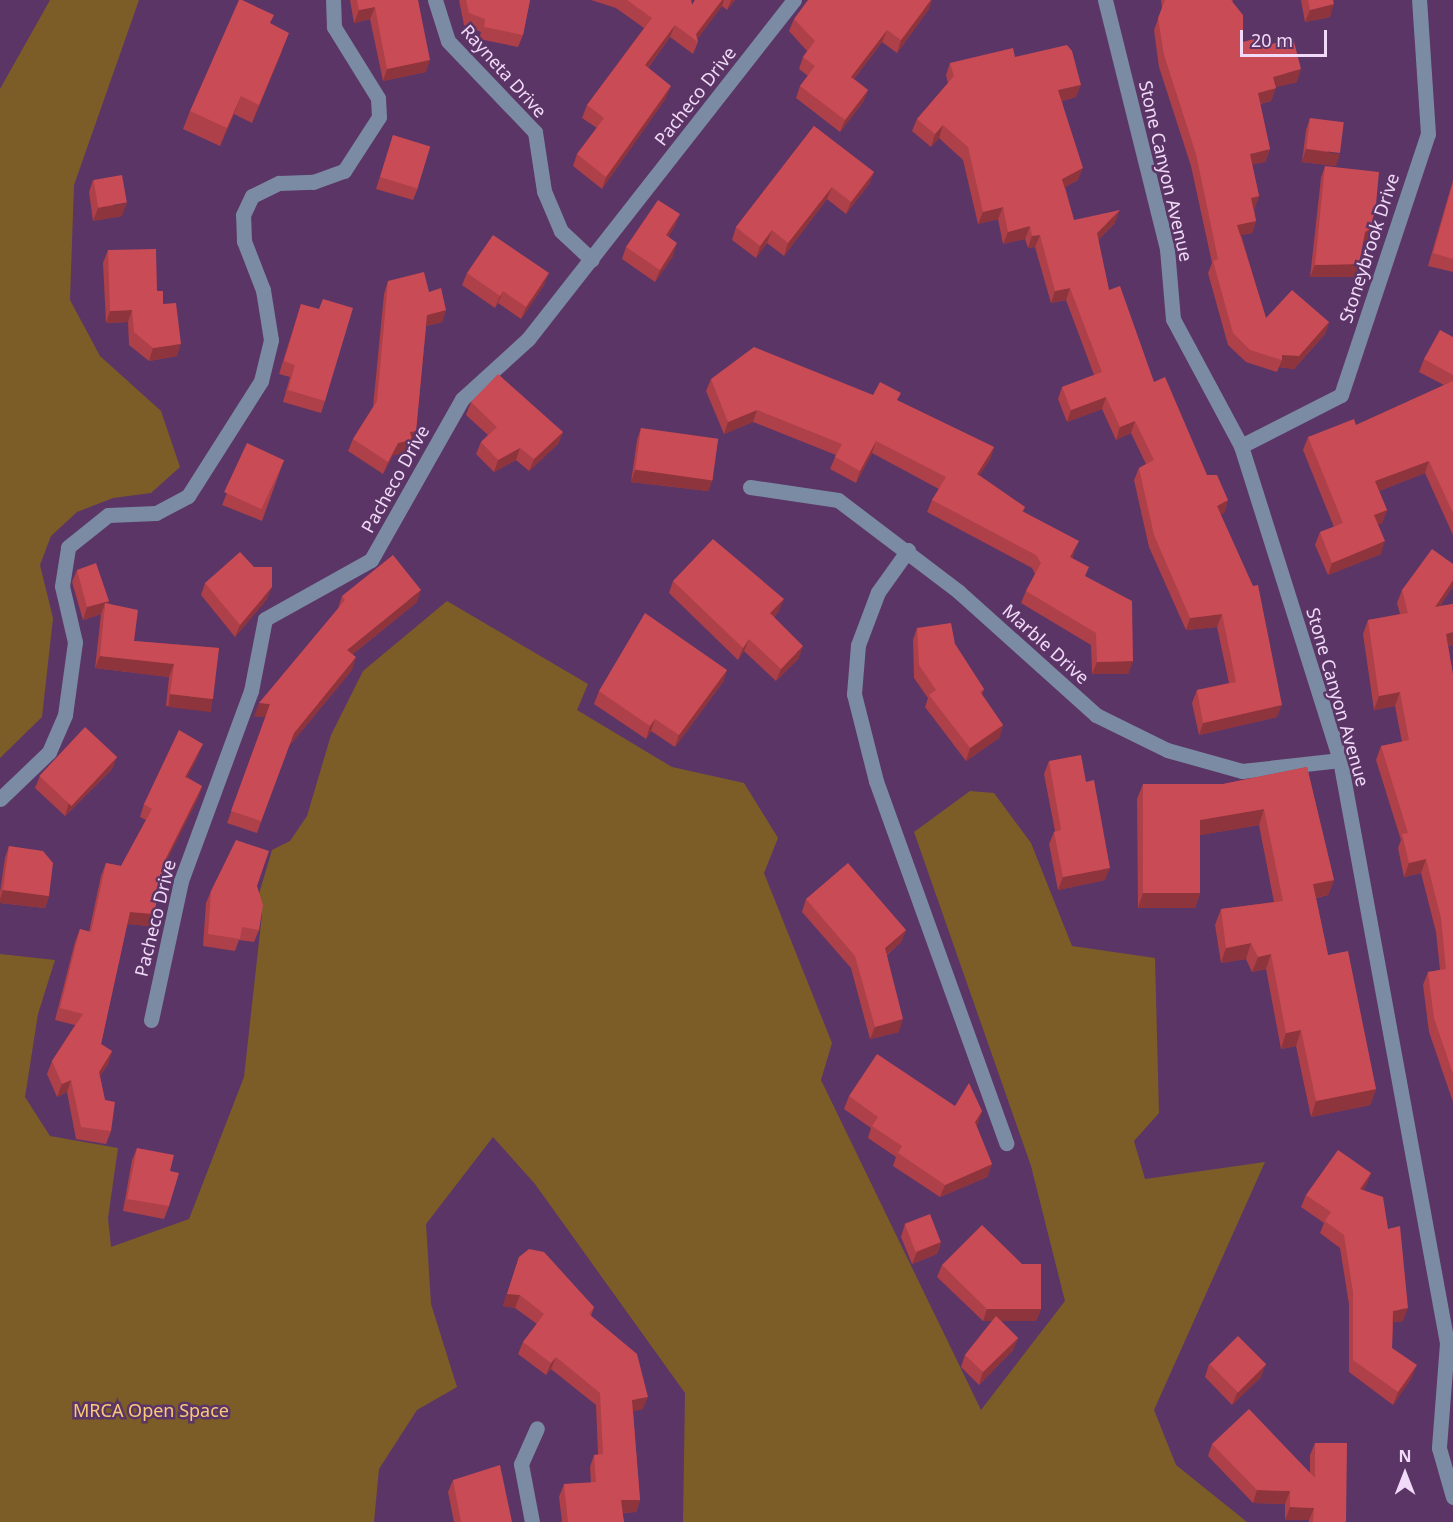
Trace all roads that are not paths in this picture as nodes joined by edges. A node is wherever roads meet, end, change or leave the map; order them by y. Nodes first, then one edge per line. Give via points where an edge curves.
1 (333, 0) edge
2 (435, 0) edge
3 (1105, 0) edge
4 (1419, 0) edge
5 (793, 1) edge
6 (592, 260) junction
7 (1241, 446) junction
8 (750, 487) dead end
9 (908, 550) junction
10 (1340, 760) junction
11 (0, 799) edge
12 (151, 1020) dead end
13 (1006, 1143) dead end
14 (1450, 1342) edge
15 (537, 1428) dead end
16 (1453, 1497) edge
17 (532, 1522) edge

1 - 11 street via 334,27 378,98 379,117 344,171 313,182 279,183 252,196 243,215 244,241 264,290 271,340 261,381 188,496 156,513 108,514 68,547 62,586 75,642 65,716 49,752
2 - 6 street, Rayneta Drive via 448,41 535,132 544,191 561,231
3 - 7 street, Stone Canyon Avenue via 1167,249 1173,319
4 - 7 street, Stoneybrook Drive via 1428,134 1341,395
5 - 6 street, Pacheco Drive
6 - 12 street, Pacheco Drive via 528,339 462,399 371,560 304,592 266,619 251,691 181,881
7 - 10 street, Stone Canyon Avenue
8 - 9 street, Marble Drive via 838,500
9 - 10 street, Marble Drive via 1096,716 1167,750 1242,771
9 - 13 street via 878,592 858,645 854,694 876,781
10 - 14 street, Stone Canyon Avenue
14 - 16 street, Stone Canyon Avenue via 1438,1448
15 - 17 street via 521,1464

